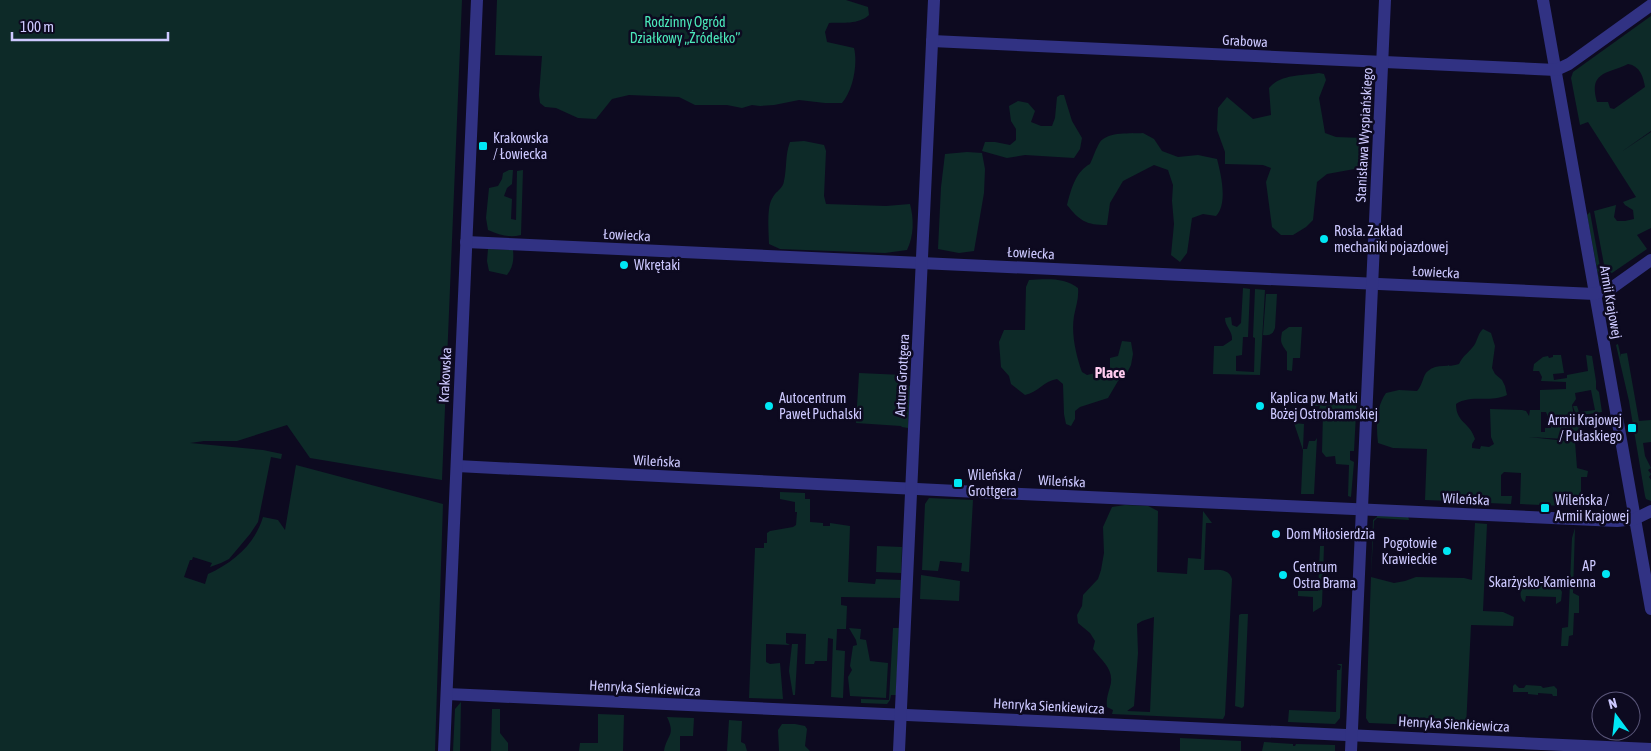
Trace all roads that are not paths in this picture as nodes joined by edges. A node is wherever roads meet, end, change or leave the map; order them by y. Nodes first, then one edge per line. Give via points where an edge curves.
1 (477, 0) edge
2 (934, 0) edge
3 (1385, 0) edge
4 (1544, 0) edge
5 (1651, 5) edge
6 (932, 41) junction
7 (1382, 62) junction
8 (1556, 70) junction
9 (466, 242) junction
10 (1651, 260) edge
11 (922, 263) junction
12 (1372, 284) junction
13 (1595, 294) junction
14 (457, 466) junction
15 (912, 488) junction
16 (1361, 509) junction
17 (1651, 511) edge
18 (1635, 519) junction
19 (1651, 609) edge
20 (447, 694) junction
21 (901, 714) junction
22 (1352, 734) junction
23 (1651, 749) edge
24 (444, 751) edge
25 (899, 751) edge
26 (1351, 751) edge

1 - 9 street, Krakowska
2 - 6 street, Artura Grottgera
3 - 7 street, Stanisława Wyspiańskiego
4 - 8 street, Armii Krajowej
5 - 8 street
6 - 7 street, Grabowa
6 - 11 street, Artura Grottgera
7 - 8 street, Grabowa
7 - 12 street, Stanisława Wyspiańskiego
8 - 13 street, Armii Krajowej
9 - 11 street, Łowiecka
9 - 14 street, Krakowska
10 - 13 street via 1613,286
11 - 12 street, Łowiecka
11 - 15 street, Artura Grottgera
12 - 13 street, Łowiecka
12 - 16 street, Stanisława Wyspiańskiego
13 - 18 street, Armii Krajowej
14 - 15 street, Wileńska
14 - 20 street, Krakowska
15 - 16 street, Wileńska
15 - 21 street, Artura Grottgera
16 - 18 street, Wileńska via 1617,521
16 - 22 street, Stanisława Wyspiańskiego
17 - 18 street
18 - 19 street, Armii Krajowej
20 - 21 street, Henryka Sienkiewicza
20 - 24 street, Krakowska
21 - 22 street, Henryka Sienkiewicza
21 - 25 street, Artura Grottgera
22 - 23 street, Henryka Sienkiewicza
22 - 26 street, Stanisława Wyspiańskiego

